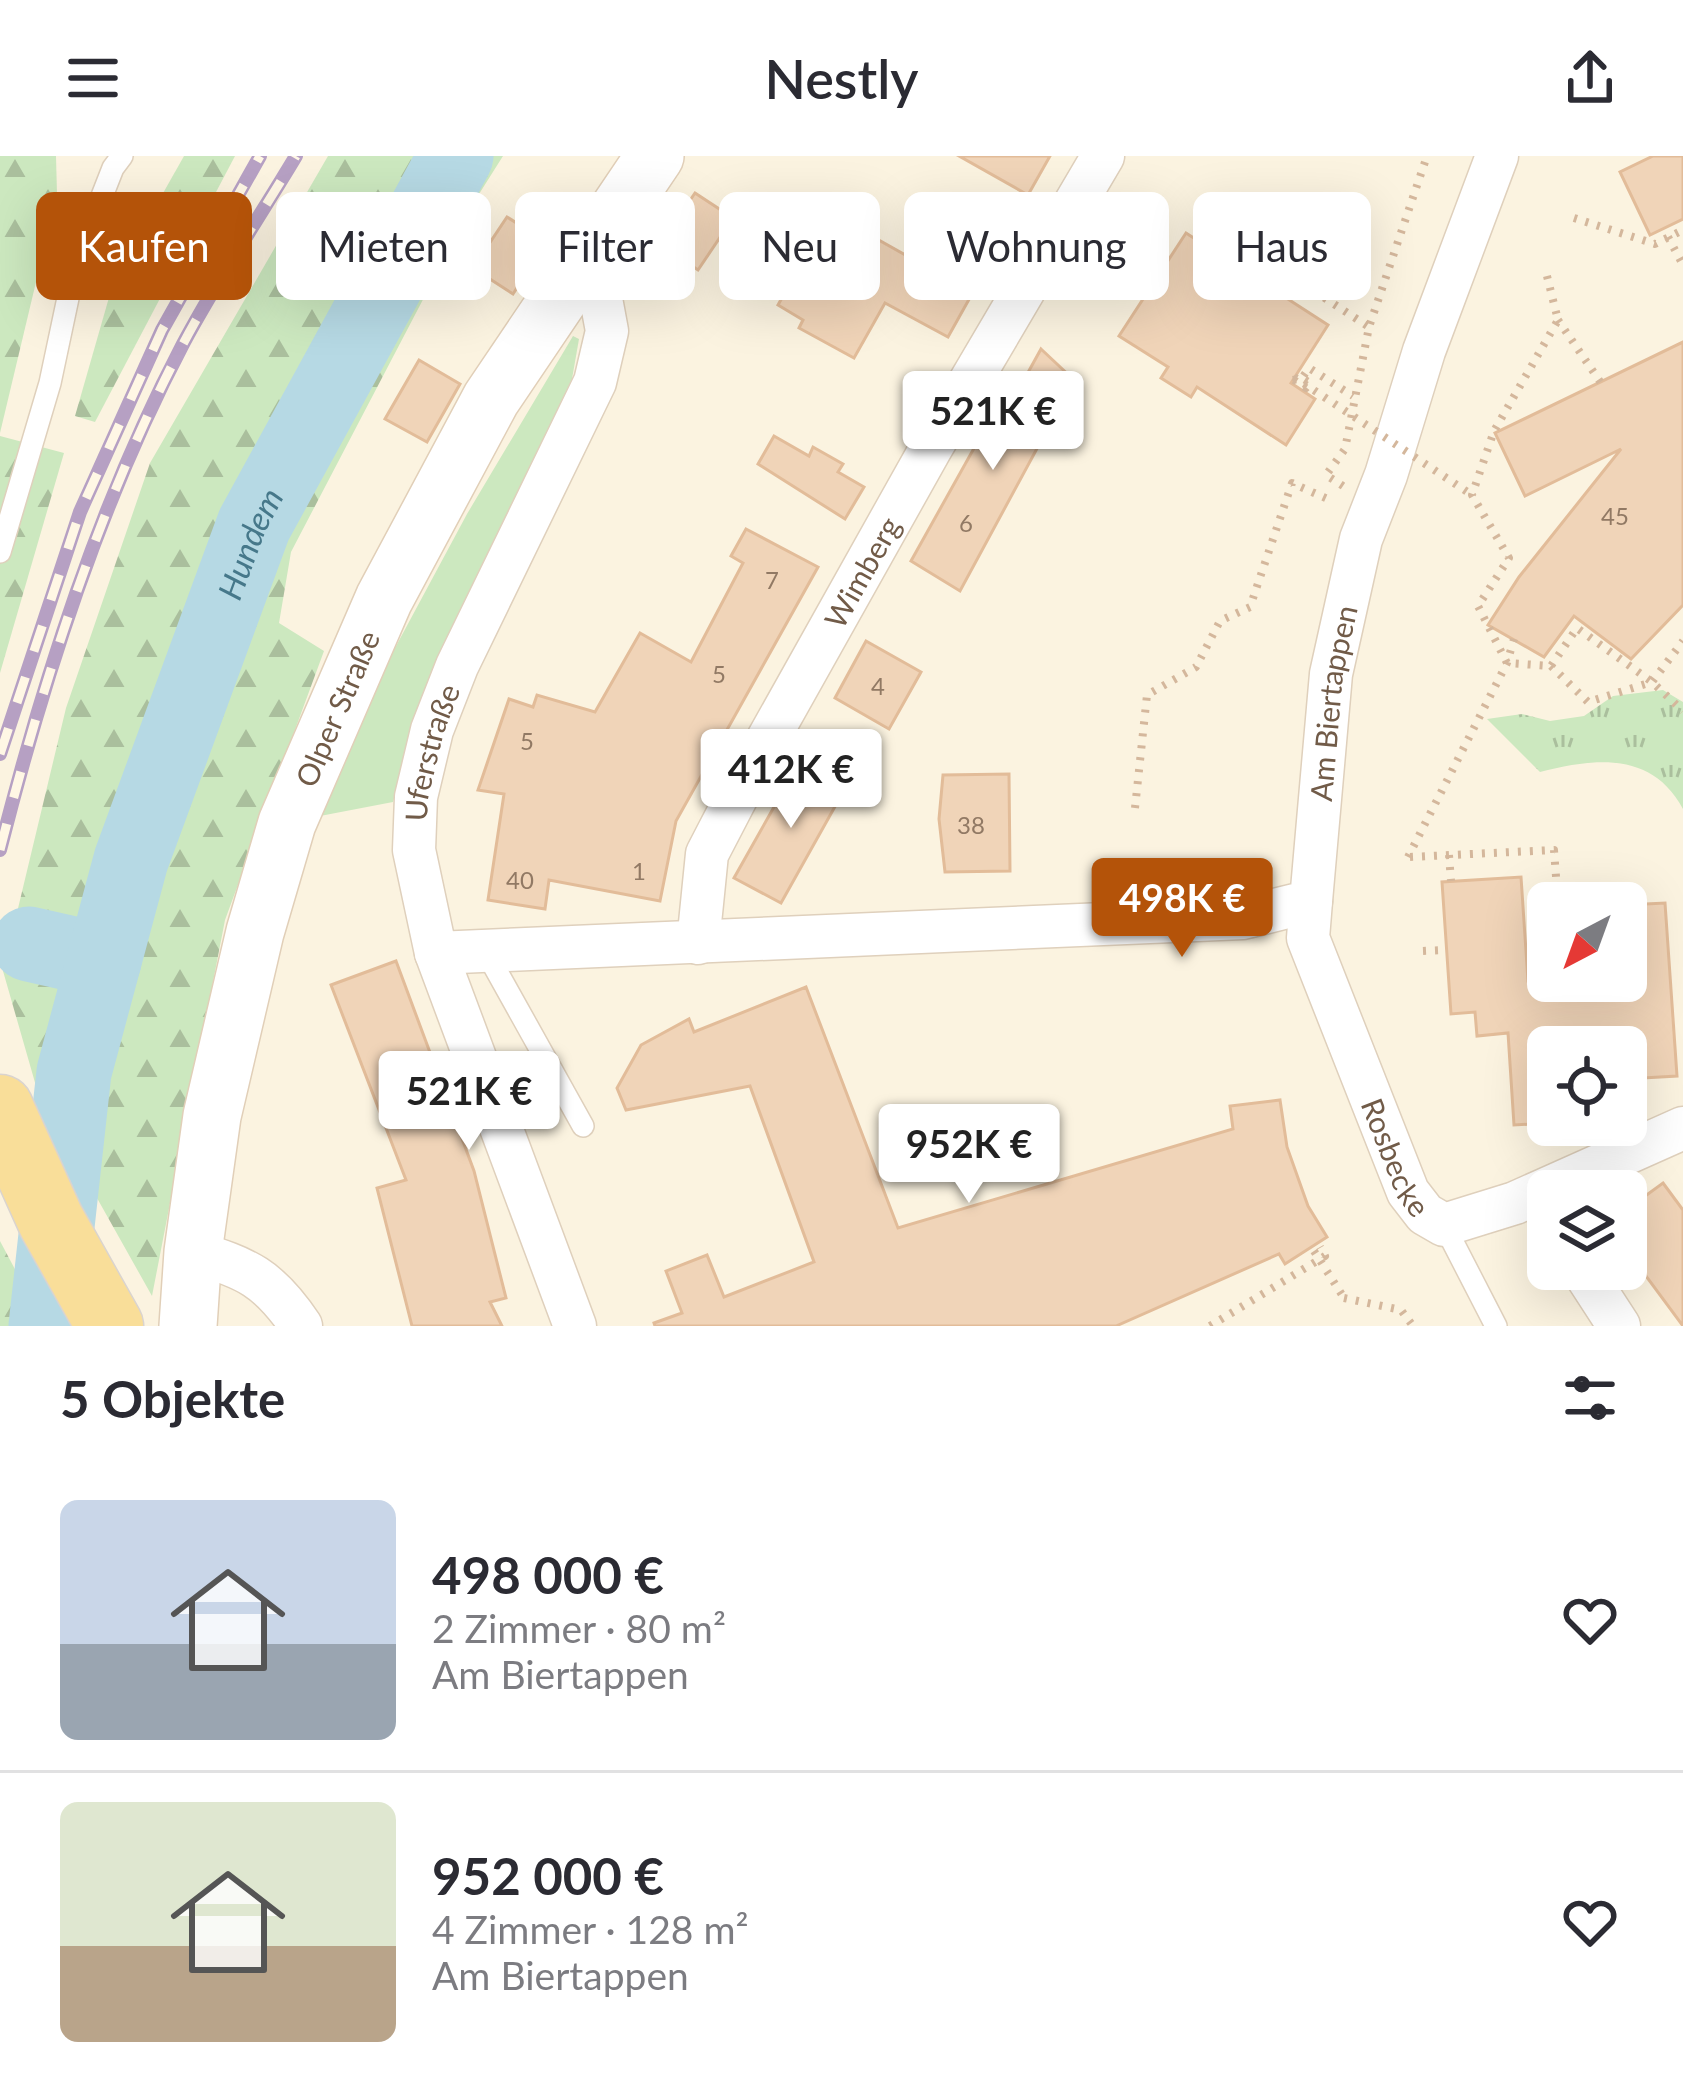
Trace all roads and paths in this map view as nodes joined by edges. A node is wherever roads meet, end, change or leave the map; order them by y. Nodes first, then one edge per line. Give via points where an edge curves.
1 (656, 156) edge
2 (1103, 156) edge
3 (1427, 156) edge
4 (1497, 156) edge
5 (118, 162) edge
6 (632, 192) edge
7 (1574, 218) dead end
8 (1683, 230) edge
9 (1668, 237) junction
10 (1683, 265) edge
11 (1547, 276) dead end
12 (558, 300) edge
13 (601, 300) edge
14 (1328, 300) edge
15 (1558, 320) junction
16 (1370, 327) junction
17 (1601, 383) dead end
18 (1353, 396) junction
19 (1345, 449) dead end
20 (1472, 495) junction
21 (1370, 518) junction
22 (0, 552) edge
23 (1514, 640) dead end
24 (1683, 641) edge
25 (1507, 663) junction
26 (1551, 666) junction
27 (1652, 682) junction
28 (1683, 711) edge
29 (1136, 808) dead end
30 (1449, 855) junction
31 (1451, 881) dead end
32 (1556, 882) edge
33 (1311, 902) junction
34 (698, 943) junction
35 (1446, 950) dead end
36 (1423, 951) dead end
37 (486, 952) junction
38 (436, 953) junction
39 (0, 1108) edge
40 (583, 1126) dead end
41 (1683, 1128) edge
42 (1606, 1170) edge
43 (1527, 1209) edge
44 (1444, 1225) junction
45 (193, 1252) junction
46 (1596, 1290) edge
47 (110, 1326) edge
48 (188, 1326) edge
49 (301, 1326) edge
50 (574, 1326) edge
51 (1210, 1326) edge
52 (1413, 1326) edge
53 (1496, 1326) edge
54 (1619, 1326) edge

1 - 6 main road, Olper Straße
2 - 34 street, Wimberg via 739,791 707,854
3 - 16 path
4 - 21 street, Am Biertappen
5 - 22 lane via 76,265
7 - 9 path via 1654,244
8 - 9 path
9 - 10 path
11 - 15 path
12 - 45 main road, Olper Straße via 490,399 384,599 287,823 232,1023
13 - 38 street, Uferstraße via 607,331 595,382 432,730 414,850
14 - 16 path
15 - 17 path
15 - 20 path via 1494,431
16 - 18 path
18 - 19 path
18 - 20 path, bridge via 1309,368 1298,377
20 - 25 path via 1509,558 1478,606
21 - 29 path via 1292,483 1250,607 1220,620 1196,668 1147,694
21 - 33 street, Am Biertappen via 1331,674
23 - 25 path
24 - 27 path
25 - 26 path
25 - 30 path via 1408,857
26 - 27 path via 1588,702
26 - 27 path via 1579,625
27 - 28 path
30 - 31 path
30 - 32 path via 1554,850
33 - 34 street via 1243,918
33 - 44 street, Rosbecke via 1308,938 1408,1192
34 - 37 street
35 - 36 path
37 - 38 street
37 - 40 lane
38 - 50 street, Uferstraße
39 - 47 main road
41 - 42 street, Rosbecke
43 - 44 street, Rosbecke
44 - 53 lane
45 - 48 main road, Olper Straße
45 - 49 street via 256,1275
46 - 54 street
51 - 52 path, bridge via 1325,1256 1317,1249 1344,1298 1401,1310

